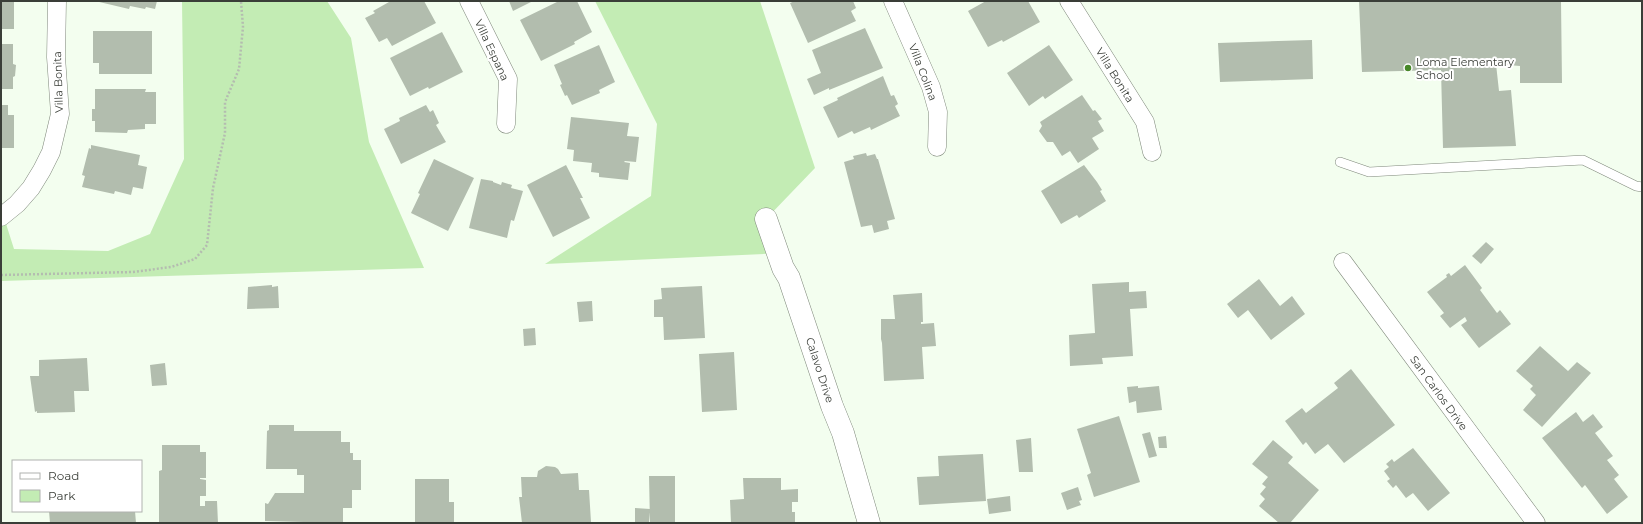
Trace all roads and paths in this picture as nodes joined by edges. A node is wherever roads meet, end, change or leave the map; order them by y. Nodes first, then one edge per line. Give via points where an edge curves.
1 (57, 1) edge
2 (241, 1) edge
3 (468, 1) edge
4 (893, 1) edge
5 (1069, 1) edge
6 (506, 124) dead end
7 (937, 147) dead end
8 (1152, 152) dead end
9 (1340, 162) dead end
10 (1642, 187) edge
11 (1, 217) edge
12 (766, 219) dead end
13 (1343, 262) dead end
14 (1, 275) edge
15 (869, 523) edge
16 (1536, 523) edge

1 - 11 street, Villa Bonita via 56,57 60,114 51,152 31,188
2 - 14 path via 243,26 239,69 225,102 225,133 213,188 207,245 195,259 172,267 133,272
3 - 6 street, Villa Espana via 508,80
4 - 7 street, Villa Colina via 931,87 938,112
5 - 8 street, Villa Bonita via 1145,122
9 - 10 lane via 1369,172 1583,160
12 - 15 street, Calavo Drive via 843,433
13 - 16 street, San Carlos Drive

